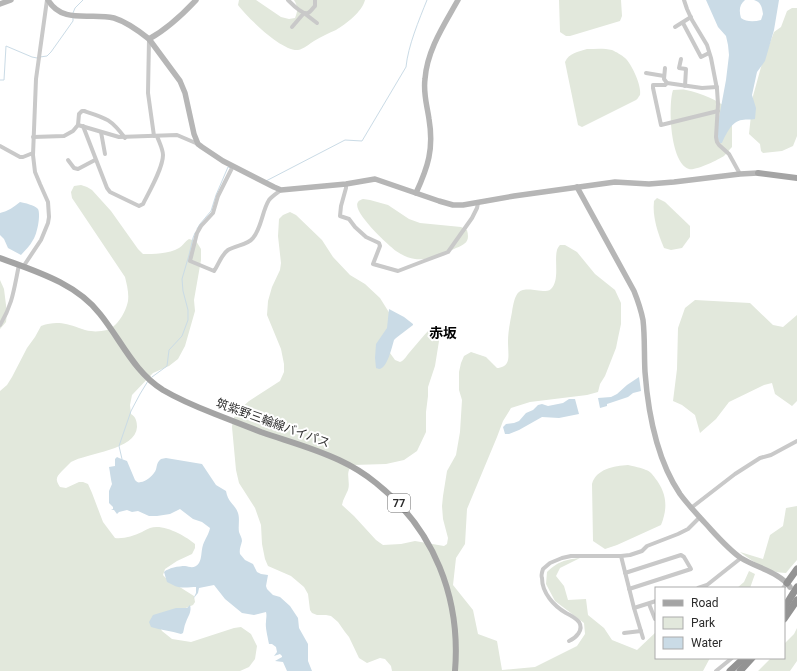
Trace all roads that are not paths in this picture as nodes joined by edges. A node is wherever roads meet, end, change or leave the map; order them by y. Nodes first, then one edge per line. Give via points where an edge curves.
1 (11, 0) edge
2 (48, 0) edge
3 (196, 0) edge
4 (288, 0) edge
5 (315, 0) edge
6 (458, 0) edge
7 (684, 0) edge
8 (0, 4) edge
9 (304, 13) junction
10 (691, 18) junction
11 (682, 22) junction
12 (317, 23) dead end
13 (292, 27) dead end
14 (675, 27) dead end
15 (149, 39) junction
16 (709, 53) junction
17 (681, 59) dead end
18 (665, 68) dead end
19 (646, 73) dead end
20 (664, 76) junction
21 (667, 83) junction
22 (685, 86) junction
23 (717, 87) junction
24 (718, 111) junction
25 (78, 125) junction
26 (83, 126) junction
27 (101, 132) junction
28 (156, 136) junction
29 (33, 137) junction
30 (124, 138) junction
31 (198, 144) junction
32 (0, 146) edge
33 (33, 153) junction
34 (105, 154) dead end
35 (68, 160) dead end
36 (95, 160) junction
37 (233, 166) junction
38 (758, 173) joint
39 (740, 174) junction
40 (797, 178) edge
41 (346, 184) junction
42 (577, 187) junction
43 (281, 190) junction
44 (416, 193) junction
45 (478, 202) junction
46 (0, 258) edge
47 (21, 266) junction
48 (0, 325) edge
49 (797, 440) edge
50 (691, 508) junction
51 (700, 517) junction
52 (621, 556) junction
53 (741, 558) junction
54 (797, 569) edge
55 (625, 573) junction
56 (789, 586) edge
57 (705, 587) edge
58 (629, 589) junction
59 (797, 600) edge
60 (655, 601) edge
61 (649, 604) junction
62 (785, 604) edge
63 (634, 608) junction
64 (785, 618) edge
65 (655, 619) dead end
66 (641, 631) junction
67 (624, 633) dead end
68 (643, 638) dead end
69 (569, 641) dead end
70 (731, 659) edge
71 (743, 659) edge
72 (751, 659) edge
73 (455, 671) edge
74 (716, 671) edge
75 (730, 671) edge
76 (740, 671) edge

1 - 8 street
2 - 15 street via 62,14 117,19
2 - 29 street via 36,79
3 - 15 street via 166,29
4 - 9 street
5 - 9 street via 313,9
6 - 44 street via 436,39 427,65 424,88 431,134 430,152 425,173
7 - 10 street
9 - 12 street
9 - 13 street
10 - 11 street
10 - 16 street
11 - 14 street
11 - 16 street via 701,56
15 - 28 street via 148,93
15 - 31 street via 180,81
16 - 23 street
17 - 22 street via 680,68 686,69
18 - 20 street
19 - 20 street
20 - 21 street
21 - 22 street
21 - 24 street via 653,85 661,125
22 - 23 street
23 - 24 street
24 - 39 street via 717,142 729,154
25 - 26 street
25 - 29 street via 64,136
25 - 30 street via 79,114 84,110 109,121 118,128
26 - 27 street
26 - 36 street
27 - 30 street
27 - 34 street
28 - 30 street
28 - 31 street via 176,136
28 - 36 street via 163,156 160,169 143,204 139,206 110,192
29 - 33 street
31 - 37 street
32 - 33 street via 20,157
33 - 47 street via 35,172 48,202 49,217 41,240
35 - 36 street via 78,169
37 - 43 street
37 - 43 street via 211,216 197,233 190,261 214,271 226,252 253,239 269,200
38 - 39 street
38 - 40 main road
39 - 42 street via 649,184 615,182
41 - 43 street
41 - 44 street via 375,179
41 - 45 street via 340,216 349,219 366,237 379,243 373,264 398,271 448,252 472,218
42 - 45 street
42 - 50 street via 634,291 640,307 648,397 659,454 679,492
44 - 45 street via 453,205
46 - 47 main road, 筑紫野三輪線バイパス / 77
47 - 48 street via 7,313
47 - 73 main road, 筑紫野三輪線バイパス / 77 via 46,275 78,292 100,313 134,363 162,389 197,407 341,460 390,494 424,536 447,586 456,634
49 - 50 street via 771,455 760,458 735,474
50 - 51 street
51 - 52 street via 688,529 678,534 630,555
51 - 53 street
52 - 55 street
52 - 69 street via 571,556 550,563 543,569 541,578 550,599 576,619 581,627 574,639
53 - 56 street via 774,574
53 - 57 street
54 - 56 highway
55 - 58 street
55 - 58 street via 681,555 691,570
56 - 62 highway
58 - 63 street
59 - 64 highway
60 - 61 street
61 - 63 street
61 - 65 street
63 - 66 street
66 - 67 street
66 - 68 street
70 - 74 street
71 - 75 highway
72 - 76 highway

